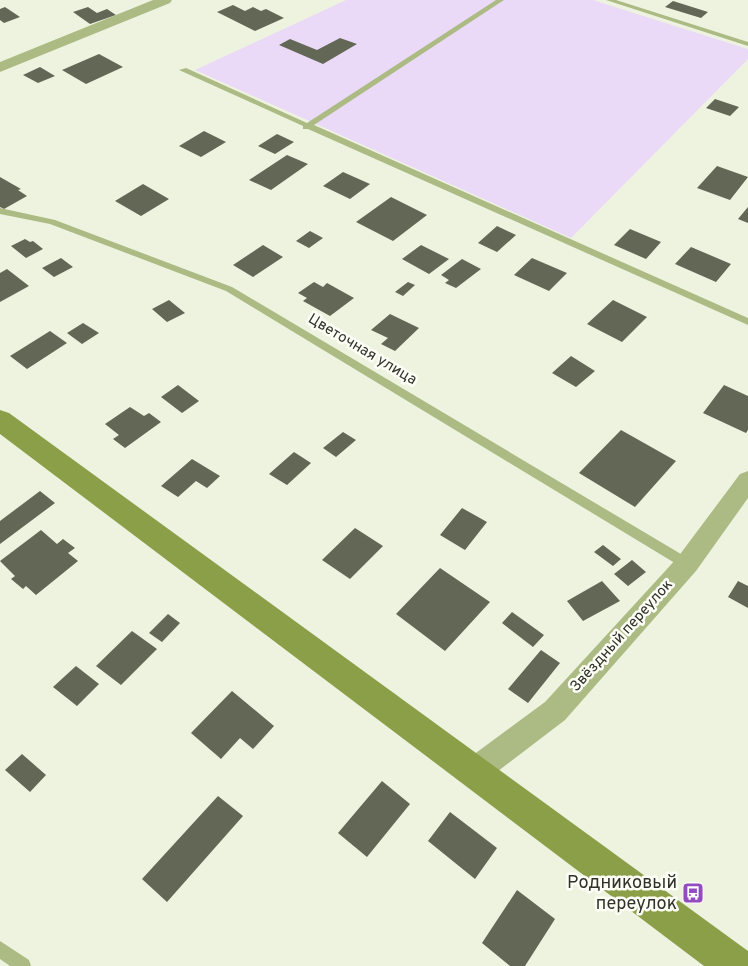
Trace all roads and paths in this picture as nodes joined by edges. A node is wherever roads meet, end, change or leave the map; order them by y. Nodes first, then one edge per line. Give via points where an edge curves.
1 (165, 0) edge
2 (501, 0) edge
3 (609, 0) edge
4 (748, 44) edge
5 (0, 67) edge
6 (183, 70) dead end
7 (306, 127) junction
8 (0, 211) edge
9 (748, 322) edge
10 (0, 420) edge
11 (748, 480) edge
12 (687, 564) junction
13 (475, 771) junction
14 (0, 949) edge
15 (23, 966) edge
16 (736, 966) edge

1 - 5 street
2 - 7 lane
3 - 4 lane
6 - 7 lane
7 - 9 lane
8 - 12 lane, Цветочная улица via 52,222 229,288
10 - 13 street
11 - 12 street, Звёздный переулок
12 - 13 street, Звёздный переулок via 556,711
13 - 16 street
14 - 15 lane

